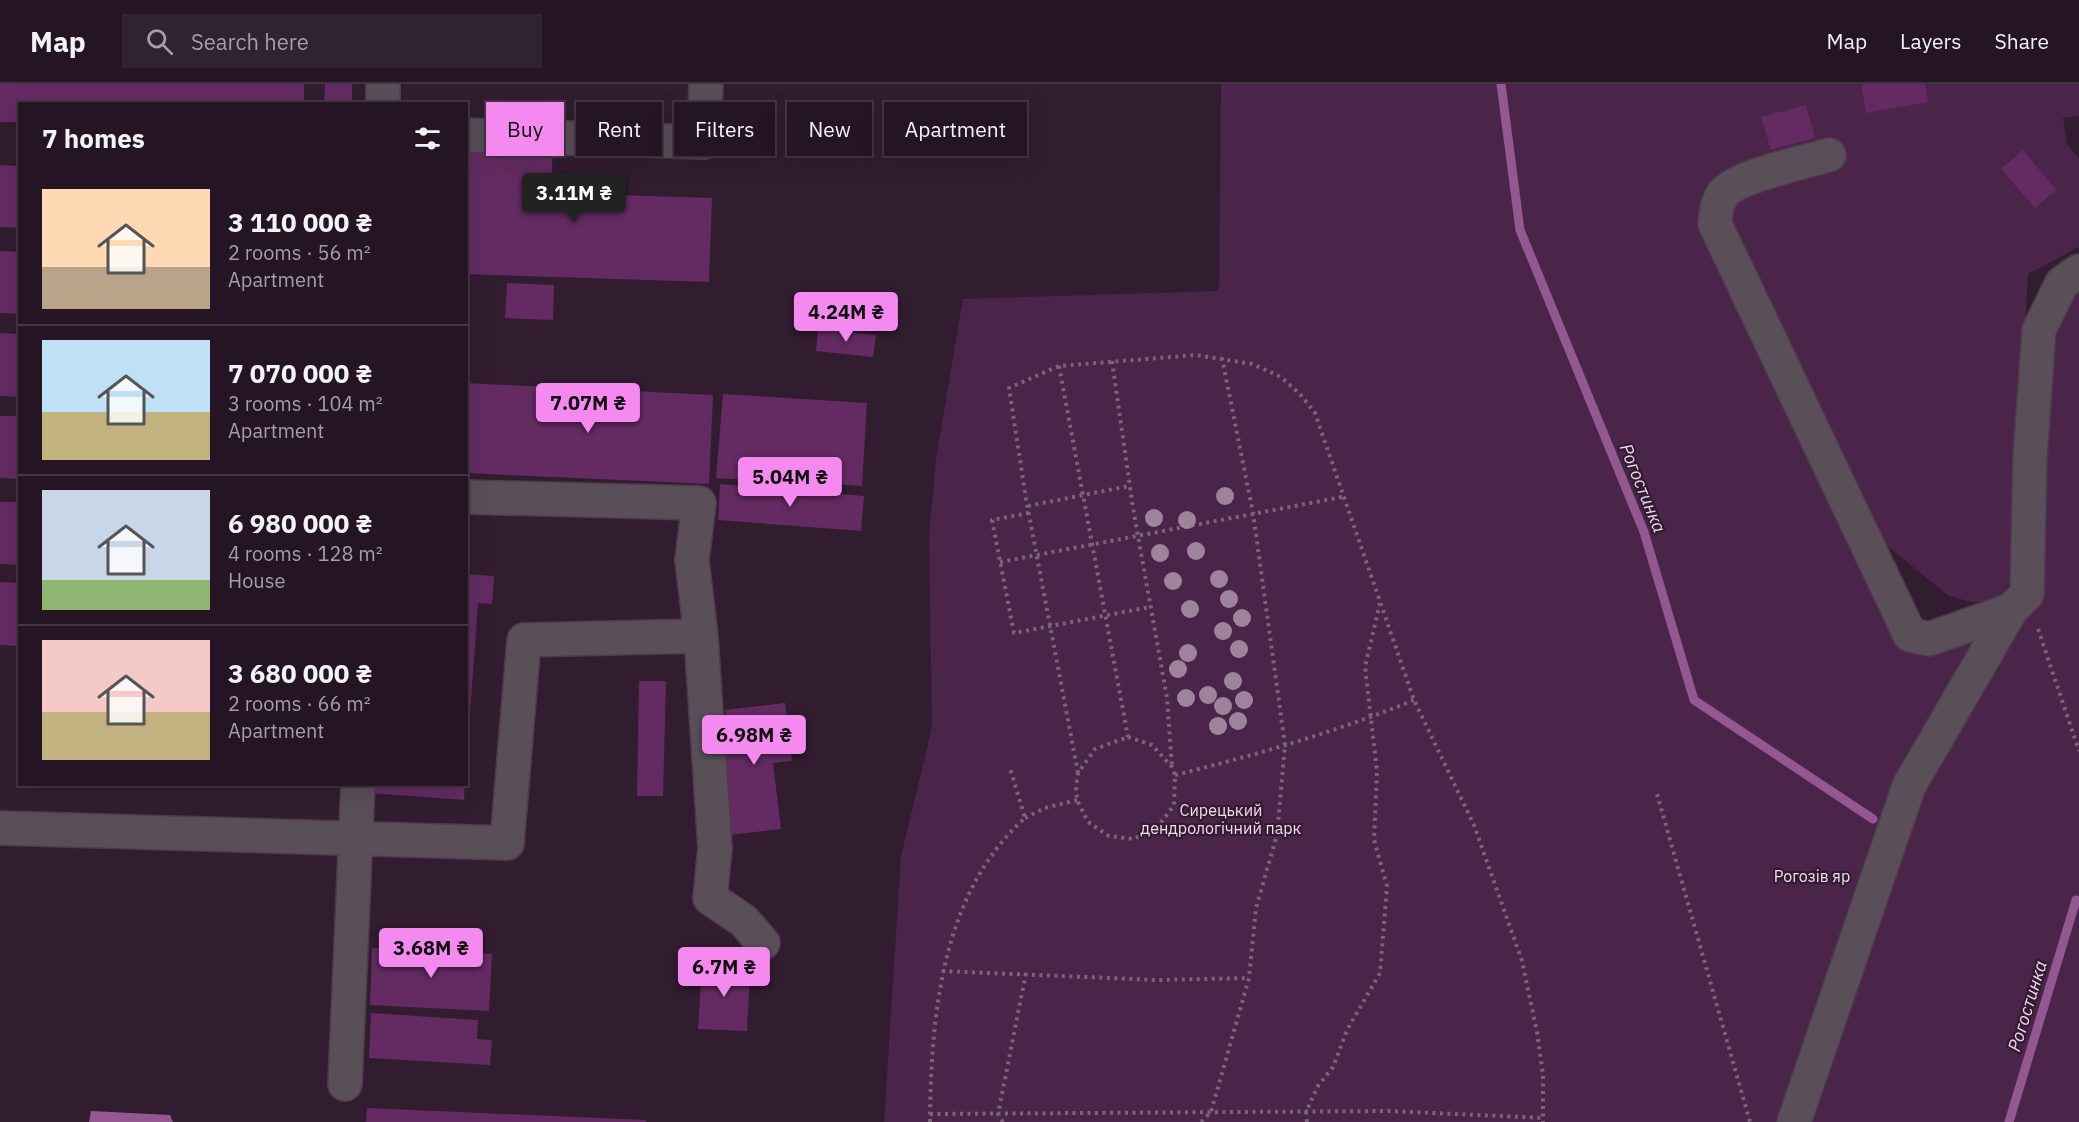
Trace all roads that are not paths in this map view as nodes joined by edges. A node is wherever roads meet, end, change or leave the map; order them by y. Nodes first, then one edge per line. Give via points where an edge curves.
1 (383, 84) edge
2 (706, 84) edge
3 (383, 102) edge
4 (468, 135) edge
5 (1829, 155) dead end
6 (2079, 271) edge
7 (468, 497) edge
8 (2019, 602) junction
9 (701, 636) junction
10 (358, 786) edge
11 (0, 828) edge
12 (356, 838) junction
13 (763, 944) dead end
14 (345, 1084) dead end
15 (1794, 1122) edge

1 - 3 lane
2 - 4 lane via 704,142
5 - 8 lane via 1739,182 1724,193 1716,208 1715,224 1910,635 1929,639
6 - 8 lane via 2062,283 2039,330
7 - 9 lane via 699,503 692,560
8 - 15 lane via 1909,786
9 - 12 lane via 524,639 507,843
9 - 13 lane via 715,848 710,898 744,921
10 - 12 lane
11 - 12 lane
12 - 14 lane

